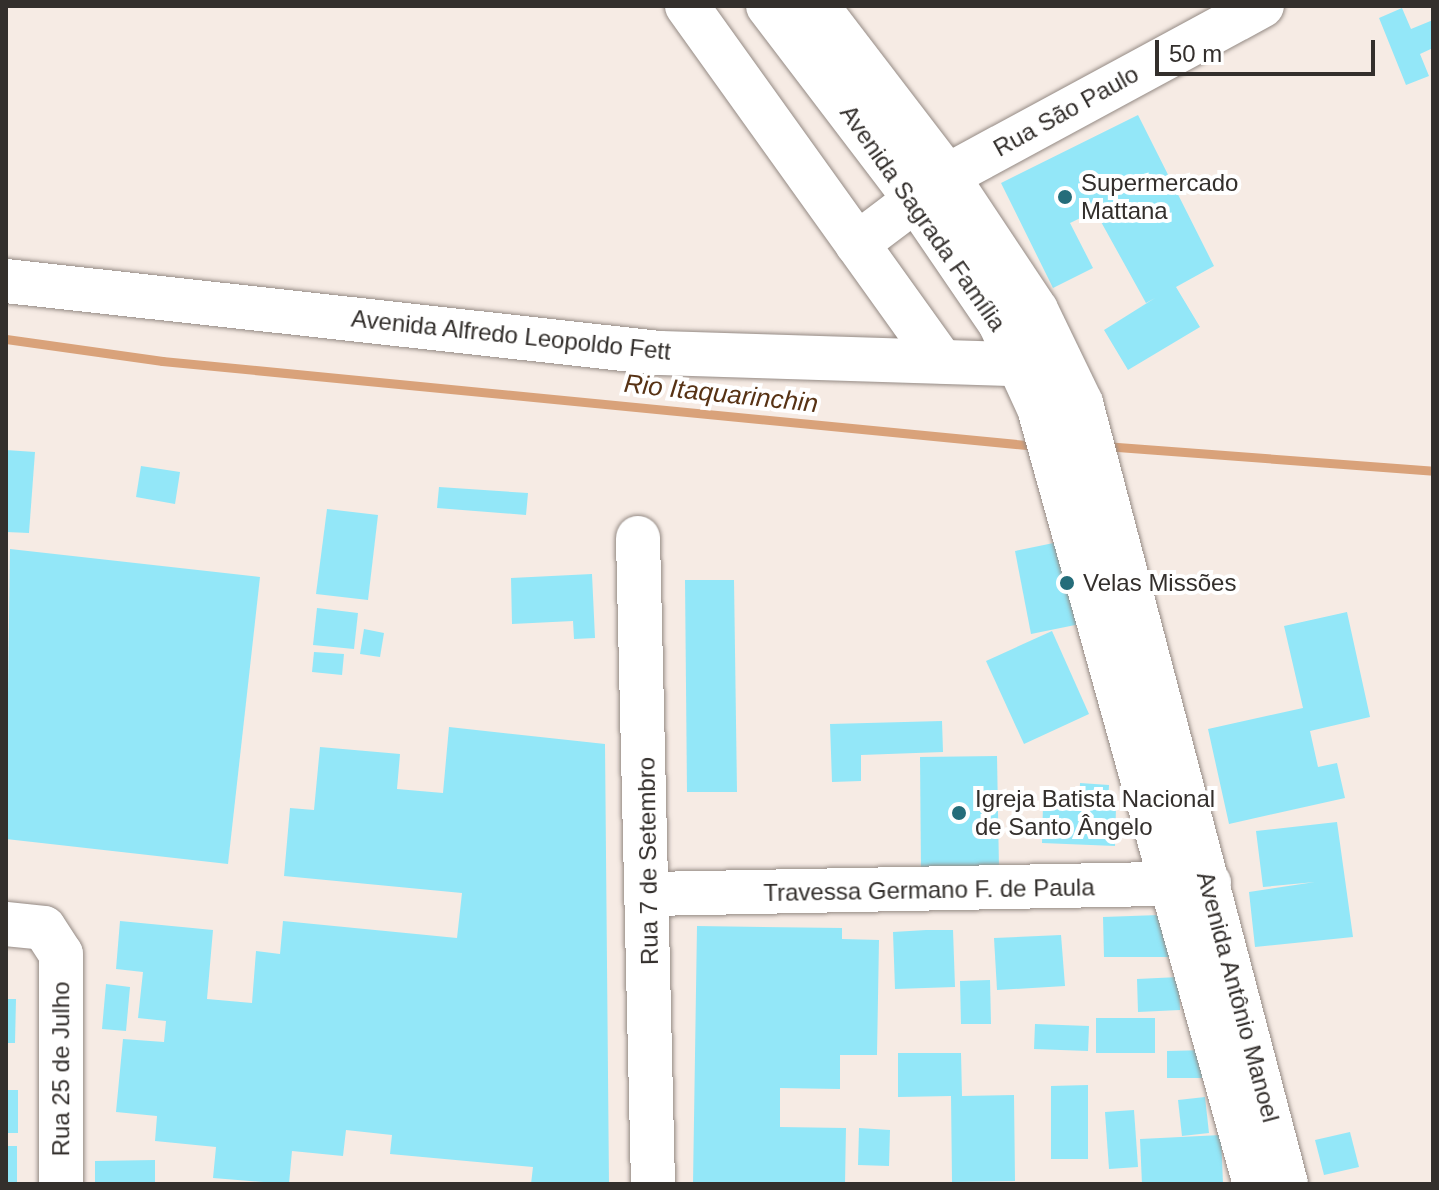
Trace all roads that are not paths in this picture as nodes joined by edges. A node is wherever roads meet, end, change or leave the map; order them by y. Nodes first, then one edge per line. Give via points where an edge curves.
1 (687, 6) edge
2 (768, 6) edge
3 (817, 6) edge
4 (1240, 11) edge
5 (932, 188) junction
6 (857, 244) junction
7 (6, 281) edge
8 (941, 361) junction
9 (1019, 364) junction
10 (1060, 405) junction
11 (1084, 488) joint
12 (638, 538) dead end
13 (1191, 885) junction
14 (650, 894) junction
15 (6, 924) edge
16 (61, 1184) edge
17 (653, 1184) edge
18 (1255, 1184) edge
19 (1286, 1184) edge

1 - 6 street
2 - 5 street, Avenida Sagrada Família
3 - 5 street, Avenida Sagrada Família
4 - 5 street, Rua São Paulo
5 - 6 street, Rua São Paulo
5 - 9 street, Avenida Sagrada Família
5 - 10 street, Avenida Sagrada Família via 1036,310
6 - 8 street
7 - 8 street, Avenida Alfredo Leopoldo Fett via 659,353
8 - 9 street, Avenida Alfredo Leopoldo Fett
9 - 10 street, Avenida Sagrada Família
10 - 11 street, Avenida Sagrada Família
11 - 13 street, Avenida Antônio Manoel
12 - 14 street, Rua 7 de Setembro
13 - 14 street, Travessa Germano F. de Paula
13 - 18 street, Avenida Antônio Manoel
13 - 19 street, Avenida Antônio Manoel
14 - 17 street, Rua 7 de Setembro
15 - 16 street, Rua 25 de Julho via 44,928 61,954

